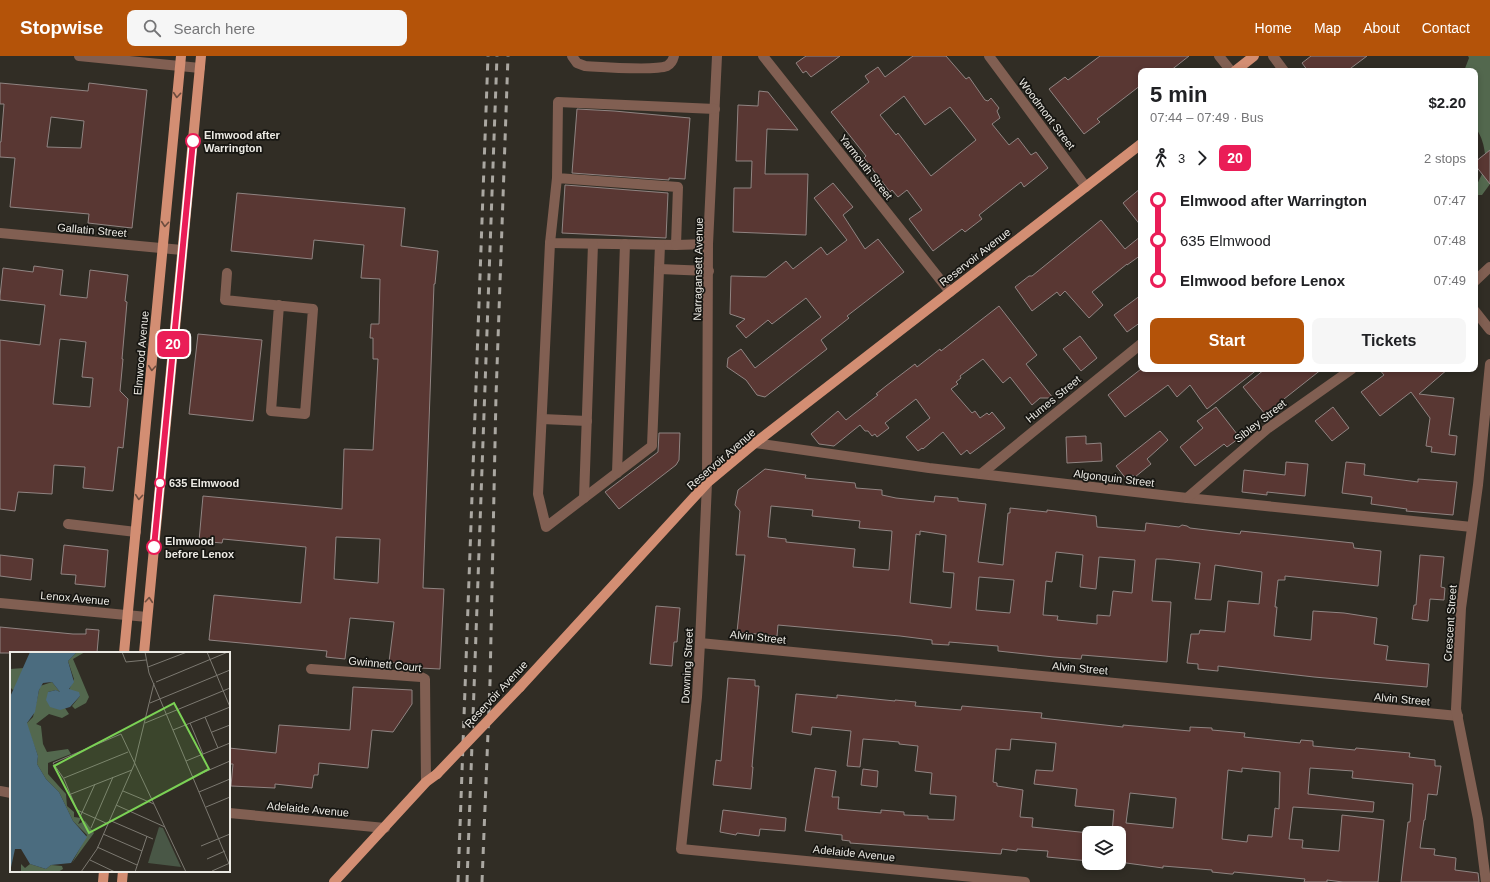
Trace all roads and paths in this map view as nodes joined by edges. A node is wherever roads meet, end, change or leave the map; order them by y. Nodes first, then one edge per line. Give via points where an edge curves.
1 (78, 56) edge
2 (201, 56) edge
3 (572, 56) edge
4 (674, 56) edge
5 (717, 56) edge
6 (763, 56) edge
7 (989, 56) edge
8 (1219, 56) edge
9 (1254, 56) edge
10 (1273, 56) edge
11 (181, 61) edge
12 (200, 68) junction
13 (1229, 68) edge
14 (1239, 68) edge
15 (1282, 68) edge
16 (715, 109) junction
17 (1138, 146) edge
18 (557, 178) junction
19 (1086, 187) junction
20 (0, 233) edge
21 (550, 243) junction
22 (593, 244) junction
23 (625, 244) junction
24 (708, 244) junction
25 (660, 245) junction
26 (676, 245) junction
27 (163, 249) junction
28 (182, 250) junction
29 (1490, 268) edge
30 (659, 270) junction
31 (709, 271) junction
32 (227, 273) dead end
33 (1478, 278) edge
34 (950, 292) junction
35 (279, 305) junction
36 (1478, 315) edge
37 (1490, 330) edge
38 (1138, 346) edge
39 (1490, 364) edge
40 (1348, 372) edge
41 (542, 419) junction
42 (587, 421) junction
43 (755, 443) junction
44 (618, 473) junction
45 (981, 474) junction
46 (707, 483) junction
47 (584, 498) junction
48 (1187, 498) junction
49 (68, 524) dead end
50 (1472, 527) junction
51 (136, 532) junction
52 (0, 603) edge
53 (128, 615) junction
54 (147, 617) junction
55 (700, 643) junction
56 (124, 652) edge
57 (144, 652) edge
58 (311, 669) dead end
59 (1458, 716) junction
60 (426, 782) junction
61 (230, 813) edge
62 (385, 828) junction
63 (681, 848) joint
64 (104, 872) edge
65 (123, 872) edge
66 (103, 882) edge
67 (122, 882) edge
68 (334, 882) edge
69 (1025, 882) edge
70 (1486, 882) edge

1 - 11 street
2 - 12 main road
3 - 4 street via 577,63 585,66 654,68 668,66
5 - 16 street, Narragansett Avenue
6 - 34 street, Yarmouth Street
7 - 19 street, Woodmont Street
8 - 13 street
9 - 14 main road
10 - 15 street
11 - 12 street
11 -> 27 main road, Elmwood Avenue
12 - 28 main road
16 - 18 street via 558,102
16 - 24 street, Narragansett Avenue
17 - 19 main road, Reservoir Avenue
18 - 21 street
18 - 26 street via 678,187
19 - 34 main road, Reservoir Avenue
20 - 27 street, Gallatin Street
21 - 22 street
21 - 41 street
22 - 23 street
22 - 42 street
23 - 25 street
23 - 44 street
24 - 26 street
24 - 31 street, Narragansett Avenue
25 - 26 street
25 - 30 street
27 - 28 street, Gallatin Street
27 -> 51 main road, Elmwood Avenue
54 -> 28 main road
29 - 33 street
30 - 31 street
30 - 44 street via 652,446
31 - 46 street, Narragansett Avenue
32 - 35 street via 225,300
34 - 43 main road, Reservoir Avenue
35 - 35 street via 313,309 305,414 271,411
36 - 37 street
38 - 45 street, Humes Street
39 - 50 street, Crescent Street
40 - 48 street, Sibley Street via 1267,428
41 - 42 street
41 - 47 street via 538,494 546,527
42 - 47 street
43 - 45 street, Algonquin Street
43 - 46 main road, Reservoir Avenue
44 - 47 street
45 - 48 street, Algonquin Street
46 - 55 street, Downing Street
46 - 60 main road, Reservoir Avenue, bridge via 520,687 437,774
48 - 50 street, Algonquin Street
49 - 51 street
50 - 59 street, Crescent Street via 1461,608 1456,709
51 - 53 main road, Elmwood Avenue
52 - 53 street, Lenox Avenue
53 - 54 street, Lenox Avenue
53 - 56 main road, Elmwood Avenue
54 - 57 main road
55 - 59 street, Alvin Street
55 - 63 street, Downing Street via 698,697
58 - 60 street, Gwinnett Court via 425,679
59 - 70 street, Crescent Street via 1478,819
60 - 62 main road, Reservoir Avenue
61 - 62 street, Adelaide Avenue
62 - 68 main road, Reservoir Avenue
63 - 69 street, Adelaide Avenue
64 - 66 main road
65 - 67 main road

